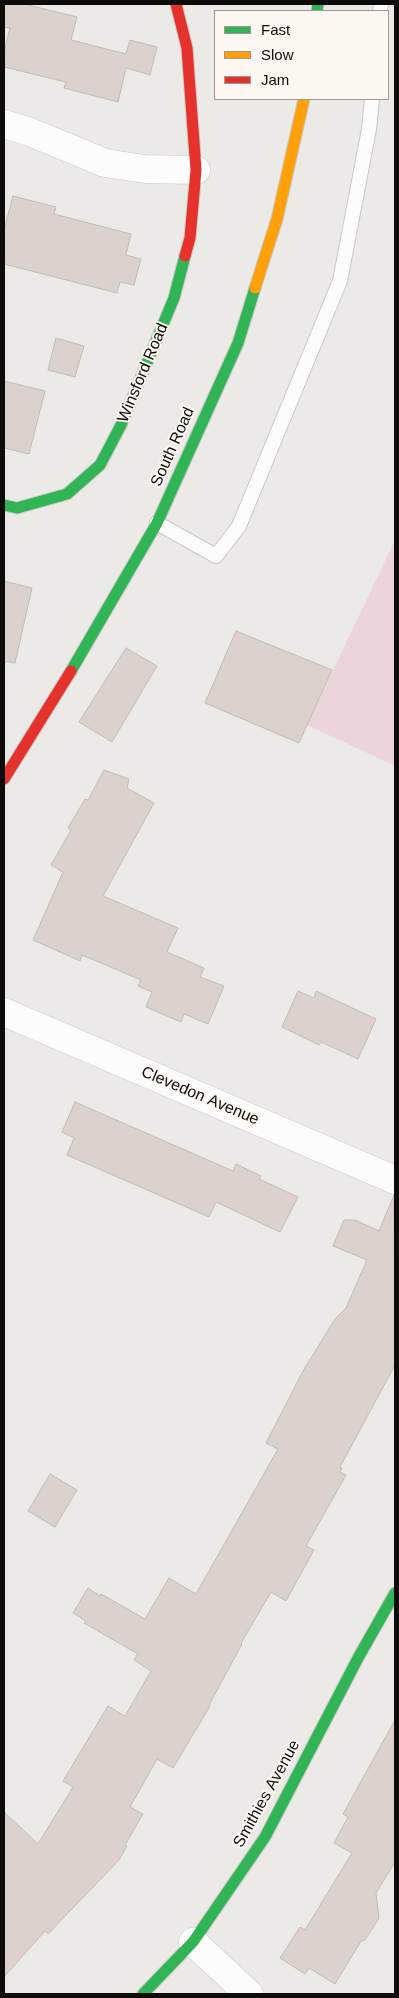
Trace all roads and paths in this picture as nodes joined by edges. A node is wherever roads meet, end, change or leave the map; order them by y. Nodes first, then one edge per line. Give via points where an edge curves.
1 (176, 4) edge
2 (304, 100) edge
3 (372, 100) edge
4 (4, 124) edge
5 (196, 170) junction
6 (4, 505) edge
7 (156, 524) junction
8 (4, 779) edge
9 (4, 1012) edge
10 (395, 1180) edge
11 (395, 1593) edge
12 (193, 1942) junction
13 (143, 1994) edge
14 (249, 1994) edge

1 - 5 street, Winsford Road via 186,48
2 - 7 street, South Road via 277,219 238,343
3 - 7 lane via 340,281 239,526 216,556
4 - 5 street via 105,163 145,169
5 - 6 street, Winsford Road via 190,238 174,298 121,425 100,465 67,494 17,508
7 - 8 street, South Road via 88,644
9 - 10 street, Clevedon Avenue
11 - 12 street, Smithies Avenue via 265,1837
12 - 13 street, Smithies Avenue
12 - 14 street

